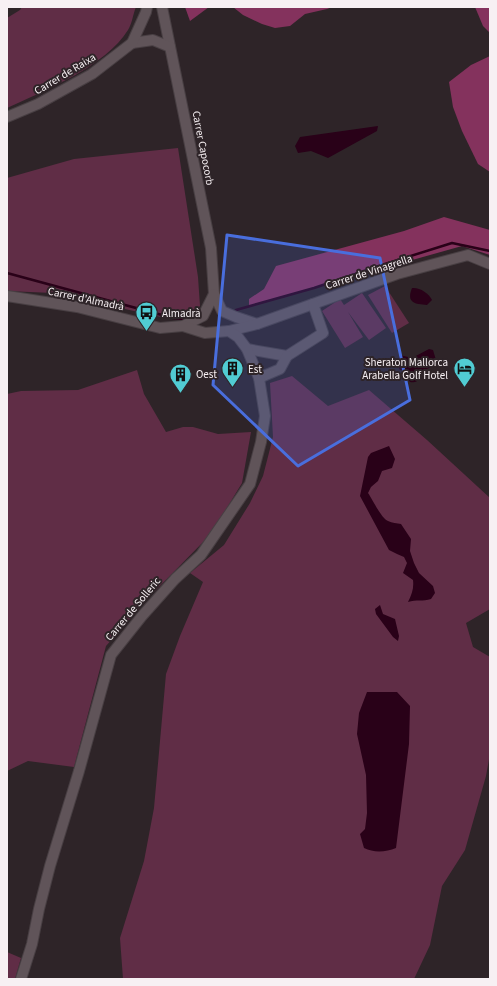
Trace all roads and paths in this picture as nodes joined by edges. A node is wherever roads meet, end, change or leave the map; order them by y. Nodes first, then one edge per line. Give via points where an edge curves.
1 (147, 7) edge
2 (162, 7) edge
3 (132, 43) junction
4 (170, 47) junction
5 (7, 117) edge
6 (490, 264) edge
7 (214, 294) junction
8 (7, 296) edge
9 (313, 304) junction
10 (257, 324) junction
11 (183, 326) junction
12 (228, 331) junction
13 (247, 349) junction
14 (287, 356) junction
15 (259, 378) junction
16 (22, 979) edge

1 - 3 street, Carrer de Raixa
2 - 4 street, Carrer Capocorb
3 - 4 street, Carrer de Raixa via 153,40
3 - 5 street, Carrer de Raixa via 92,74 38,104
4 - 7 street, Carrer Capocorb via 211,248
6 - 9 street, Carrer de Vinagrella via 468,255 397,274
7 - 10 street via 222,311
7 - 11 street via 202,316
8 - 11 street, Carrer d'Almadrà via 77,307 160,328
9 - 10 street, Carrer de Vinagrella
9 - 14 street via 323,332
10 - 12 street, Carrer de Vinagrella
11 - 12 street, Carrer de Vinagrella via 205,333
12 - 13 street, Carrer de Solleric via 238,337
13 - 14 street
13 - 15 street, Carrer de Solleric
14 - 15 street via 280,369
15 - 16 street, Carrer de Solleric via 266,416 250,484 201,555 175,579 111,655 50,866

